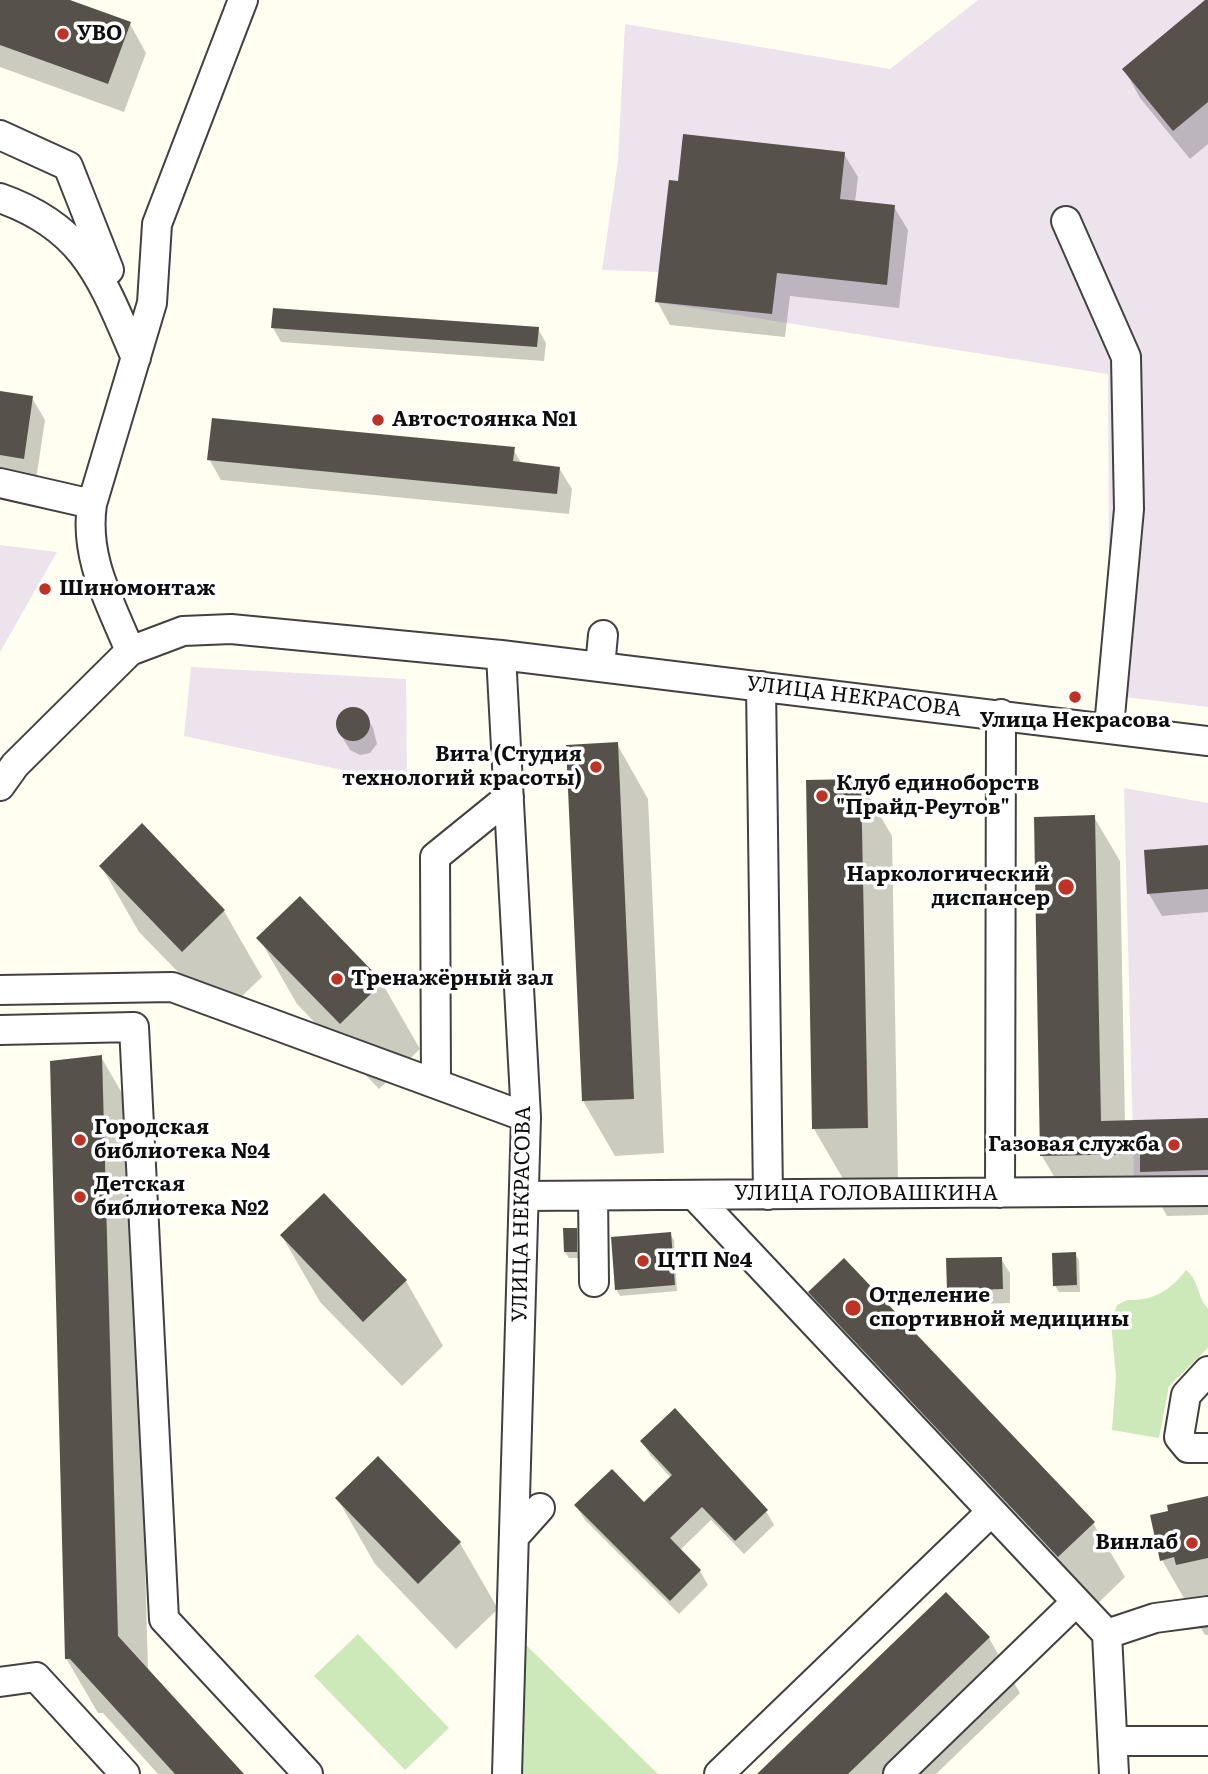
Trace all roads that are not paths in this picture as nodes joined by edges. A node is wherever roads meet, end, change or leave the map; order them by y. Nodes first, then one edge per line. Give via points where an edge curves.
1 (243, 0) edge
2 (0, 135) edge
3 (0, 198) edge
4 (1066, 221) dead end
5 (111, 301) junction
6 (136, 358) junction
7 (0, 482) edge
8 (92, 504) junction
9 (604, 635) dead end
10 (130, 651) junction
11 (500, 655) junction
12 (600, 667) junction
13 (761, 685) junction
14 (1001, 714) junction
15 (1109, 727) junction
16 (1208, 741) edge
17 (5, 770) edge
18 (509, 797) junction
19 (0, 990) edge
20 (0, 1030) edge
21 (436, 1084) junction
22 (526, 1117) junction
23 (1208, 1191) edge
24 (1000, 1193) junction
25 (694, 1195) junction
26 (768, 1195) junction
27 (524, 1196) junction
28 (593, 1196) junction
29 (594, 1282) dead end
30 (1208, 1371) edge
31 (1208, 1448) edge
32 (540, 1508) dead end
33 (991, 1512) junction
34 (514, 1536) junction
35 (1076, 1602) junction
36 (1208, 1611) edge
37 (1107, 1634) junction
38 (0, 1682) edge
39 (1113, 1741) junction
40 (1208, 1741) edge
41 (125, 1774) edge
42 (308, 1774) edge
43 (507, 1774) edge
44 (719, 1774) edge
45 (898, 1774) edge
46 (1114, 1774) edge

1 - 6 street via 157,224 152,303
2 - 5 street via 68,166 111,276
3 - 5 street via 50,222 86,254
4 - 15 street via 1126,357 1129,509
5 - 6 street
6 - 8 street
7 - 8 street
8 - 10 street via 92,556
9 - 12 street
10 - 11 street, УЛИЦА НЕКРАСОВА via 184,631 231,629
10 - 17 street, УЛИЦА НЕКРАСОВА
11 - 12 street, УЛИЦА НЕКРАСОВА
11 - 18 street, УЛИЦА НЕКРАСОВА
12 - 13 street, УЛИЦА НЕКРАСОВА
13 - 14 street, УЛИЦА НЕКРАСОВА
13 - 26 street
14 - 15 street, УЛИЦА НЕКРАСОВА
14 - 24 street
15 - 16 street, УЛИЦА НЕКРАСОВА
18 - 21 street via 435,858
18 - 22 street, УЛИЦА НЕКРАСОВА
19 - 21 street via 172,987
20 - 42 street via 134,1027 164,1619
21 - 22 street
22 - 27 street, УЛИЦА НЕКРАСОВА
23 - 24 street, УЛИЦА ГОЛОВАШКИНА
24 - 26 street, УЛИЦА ГОЛОВАШКИНА
25 - 26 street, УЛИЦА ГОЛОВАШКИНА
25 - 28 street, УЛИЦА ГОЛОВАШКИНА
25 - 33 street
27 - 28 street, УЛИЦА ГОЛОВАШКИНА
27 - 34 street, УЛИЦА НЕКРАСОВА
28 - 29 street
30 - 31 street via 1186,1395 1179,1437 1188,1448
32 - 34 street
33 - 35 street
33 - 44 street
34 - 43 street, УЛИЦА НЕКРАСОВА
35 - 37 street
35 - 45 street
36 - 37 street via 1155,1618
37 - 39 street
38 - 41 street via 36,1677
39 - 40 street
39 - 46 street

